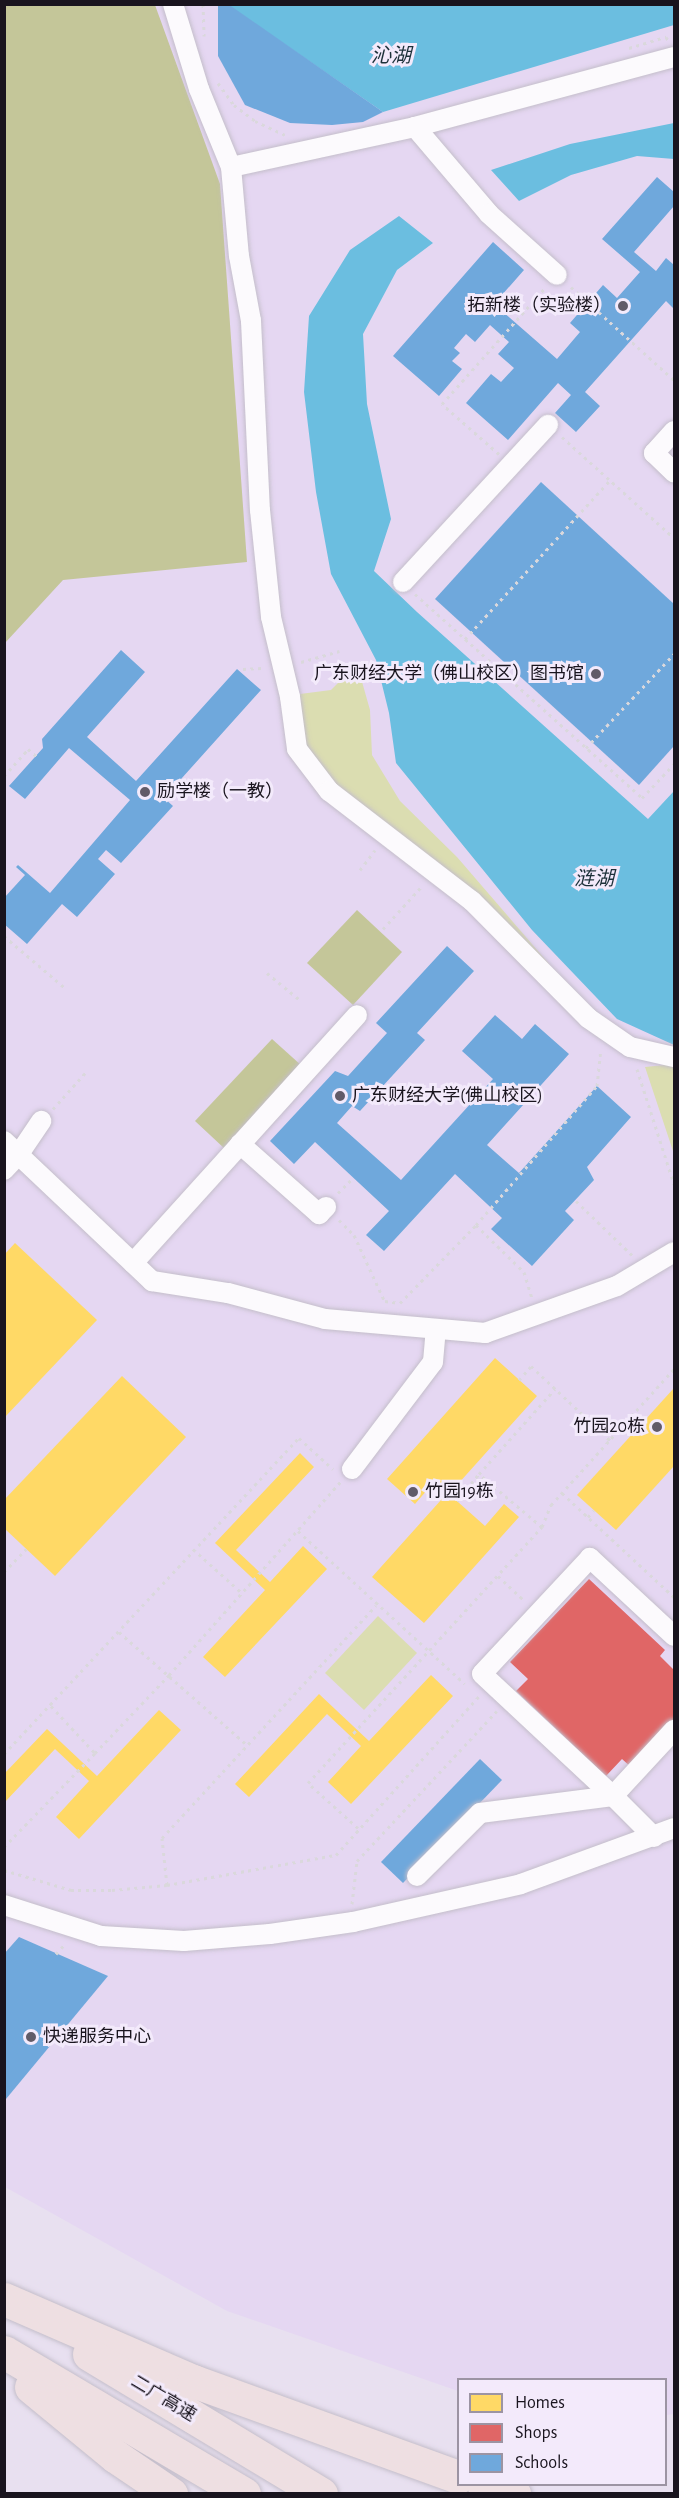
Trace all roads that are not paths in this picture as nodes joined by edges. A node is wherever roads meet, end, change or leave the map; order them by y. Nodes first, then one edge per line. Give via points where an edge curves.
1 (173, 4) edge
2 (672, 50) edge
3 (415, 127) junction
4 (231, 167) junction
5 (557, 275) road end
6 (548, 425) road end
7 (675, 431) edge
8 (675, 472) edge
9 (403, 582) road end
10 (357, 1015) dead end
11 (675, 1057) edge
12 (41, 1121) road end
13 (4, 1141) edge
14 (240, 1144) junction
15 (19, 1154) junction
16 (4, 1170) edge
17 (326, 1207) road end
18 (675, 1252) edge
19 (133, 1263) junction
20 (436, 1330) junction
21 (352, 1469) dead end
22 (675, 1636) edge
23 (675, 1730) edge
24 (613, 1796) junction
25 (675, 1828) edge
26 (654, 1837) junction
27 (417, 1876) dead end
28 (4, 1905) edge
29 (4, 2299) edge
30 (4, 2304) edge
31 (4, 2352) edge
32 (4, 2365) edge
33 (457, 2476) edge
34 (490, 2486) edge
35 (171, 2493) edge
36 (244, 2493) edge
37 (321, 2493) edge
38 (514, 2493) edge

1 - 4 street via 199,89
2 - 3 street
3 - 4 street
3 - 5 street via 489,214
4 - 11 street via 239,256 251,321 260,510 271,617 297,749 329,790 472,902 588,1018 630,1047
6 - 9 street
7 - 8 street via 654,453
10 - 14 street
12 - 15 street
13 - 15 street
14 - 17 street via 319,1214
14 - 19 street
15 - 16 street
15 - 19 street
18 - 20 street via 617,1286 537,1317 485,1333
19 - 20 street via 152,1281 228,1293 325,1319
20 - 21 street via 433,1362
22 - 24 street via 590,1558 482,1674
23 - 24 street
24 - 26 street
24 - 27 street via 480,1813
25 - 26 street
26 - 28 street via 521,1884 349,1923 270,1934 184,1941 101,1936
29 - 33 highway via 193,2381
30 - 37 highway, 二广高速
31 - 36 highway
32 - 35 highway via 115,2456
34 - 38 highway

